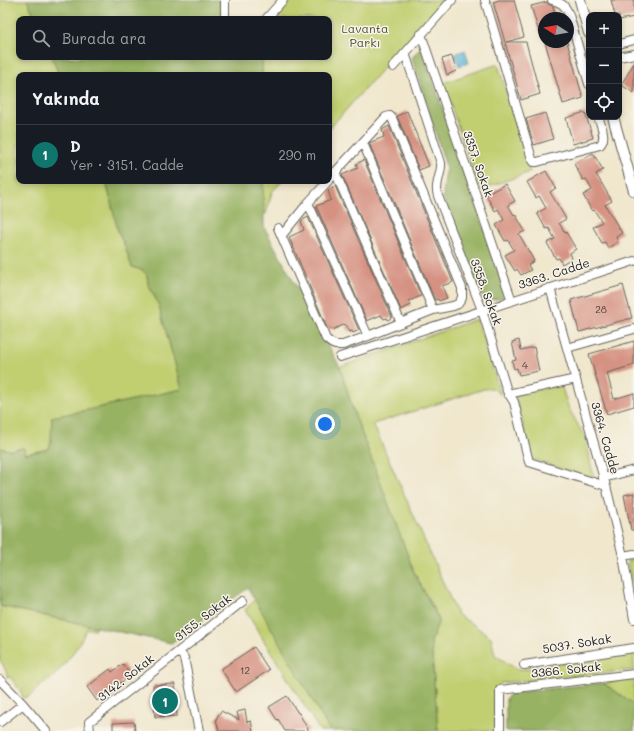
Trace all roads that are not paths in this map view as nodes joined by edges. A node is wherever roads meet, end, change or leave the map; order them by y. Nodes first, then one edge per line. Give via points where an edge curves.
1 (225, 0) edge
2 (283, 0) edge
3 (452, 0) edge
4 (485, 0) edge
5 (552, 0) edge
6 (580, 0) edge
7 (225, 16) edge
8 (269, 16) edge
9 (586, 22) edge
10 (421, 34) junction
11 (634, 40) edge
12 (622, 43) edge
13 (405, 53) junction
14 (634, 54) edge
15 (622, 56) edge
16 (393, 67) dead end
17 (586, 74) edge
18 (599, 120) edge
19 (614, 120) edge
20 (363, 143) junction
21 (335, 172) junction
22 (332, 175) edge
23 (325, 184) edge
24 (634, 191) edge
25 (308, 203) junction
26 (634, 261) edge
27 (550, 288) junction
28 (512, 301) junction
29 (433, 310) junction
30 (482, 310) junction
31 (401, 323) junction
32 (634, 329) edge
33 (368, 336) junction
34 (567, 348) junction
35 (340, 357) dead end
36 (576, 379) junction
37 (508, 394) junction
38 (634, 470) edge
39 (604, 478) junction
40 (606, 486) junction
41 (634, 554) edge
42 (623, 556) junction
43 (244, 601) dead end
44 (634, 619) edge
45 (634, 648) edge
46 (178, 653) junction
47 (524, 665) dead end
48 (634, 674) edge
49 (0, 680) edge
50 (23, 704) junction
51 (0, 722) edge
52 (89, 727) edge
53 (46, 731) edge
54 (199, 731) edge
55 (500, 731) edge

1 - 7 street
2 - 8 street
3 - 10 street
4 - 18 street via 534,162 600,145 604,138
5 - 17 street via 566,7
6 - 9 street
10 - 13 street
10 - 28 street, 3357. Sokak
11 - 12 street
13 - 16 street
13 - 30 street, 3358. Sokak via 441,162 438,196
14 - 15 street
19 - 24 street
20 - 21 street
20 - 29 street
20 - 29 street via 386,117 392,118 462,288 462,298 458,304
21 - 22 street
21 - 31 street
23 - 25 street
25 - 33 street
25 - 33 street via 280,231 326,339 335,345 343,345
26 - 27 street, 3363. Cadde
27 - 28 street, 3363. Cadde
27 - 34 street, 3364. Cadde
28 - 30 street, 3363. Cadde
29 - 31 street
30 - 35 street, 3363. Cadde
30 - 37 street, 3358. Sokak
31 - 33 street
32 - 34 street
34 - 36 street, 3364. Cadde
36 - 37 street
36 - 39 street, 3364. Cadde
37 - 40 street, 3358. Sokak via 514,402 529,462
38 - 39 street
39 - 40 street, 3364. Cadde
40 - 42 street, 3364. Cadde
41 - 42 street
42 - 44 street, 3364. Cadde
43 - 46 street, 3155. Sokak
45 - 47 street, 5037. Sokak
46 - 52 street, 3142. Sokak
46 - 54 street via 184,658
48 - 55 street, 3366. Sokak via 500,690
49 - 50 street
50 - 51 street
50 - 53 street

